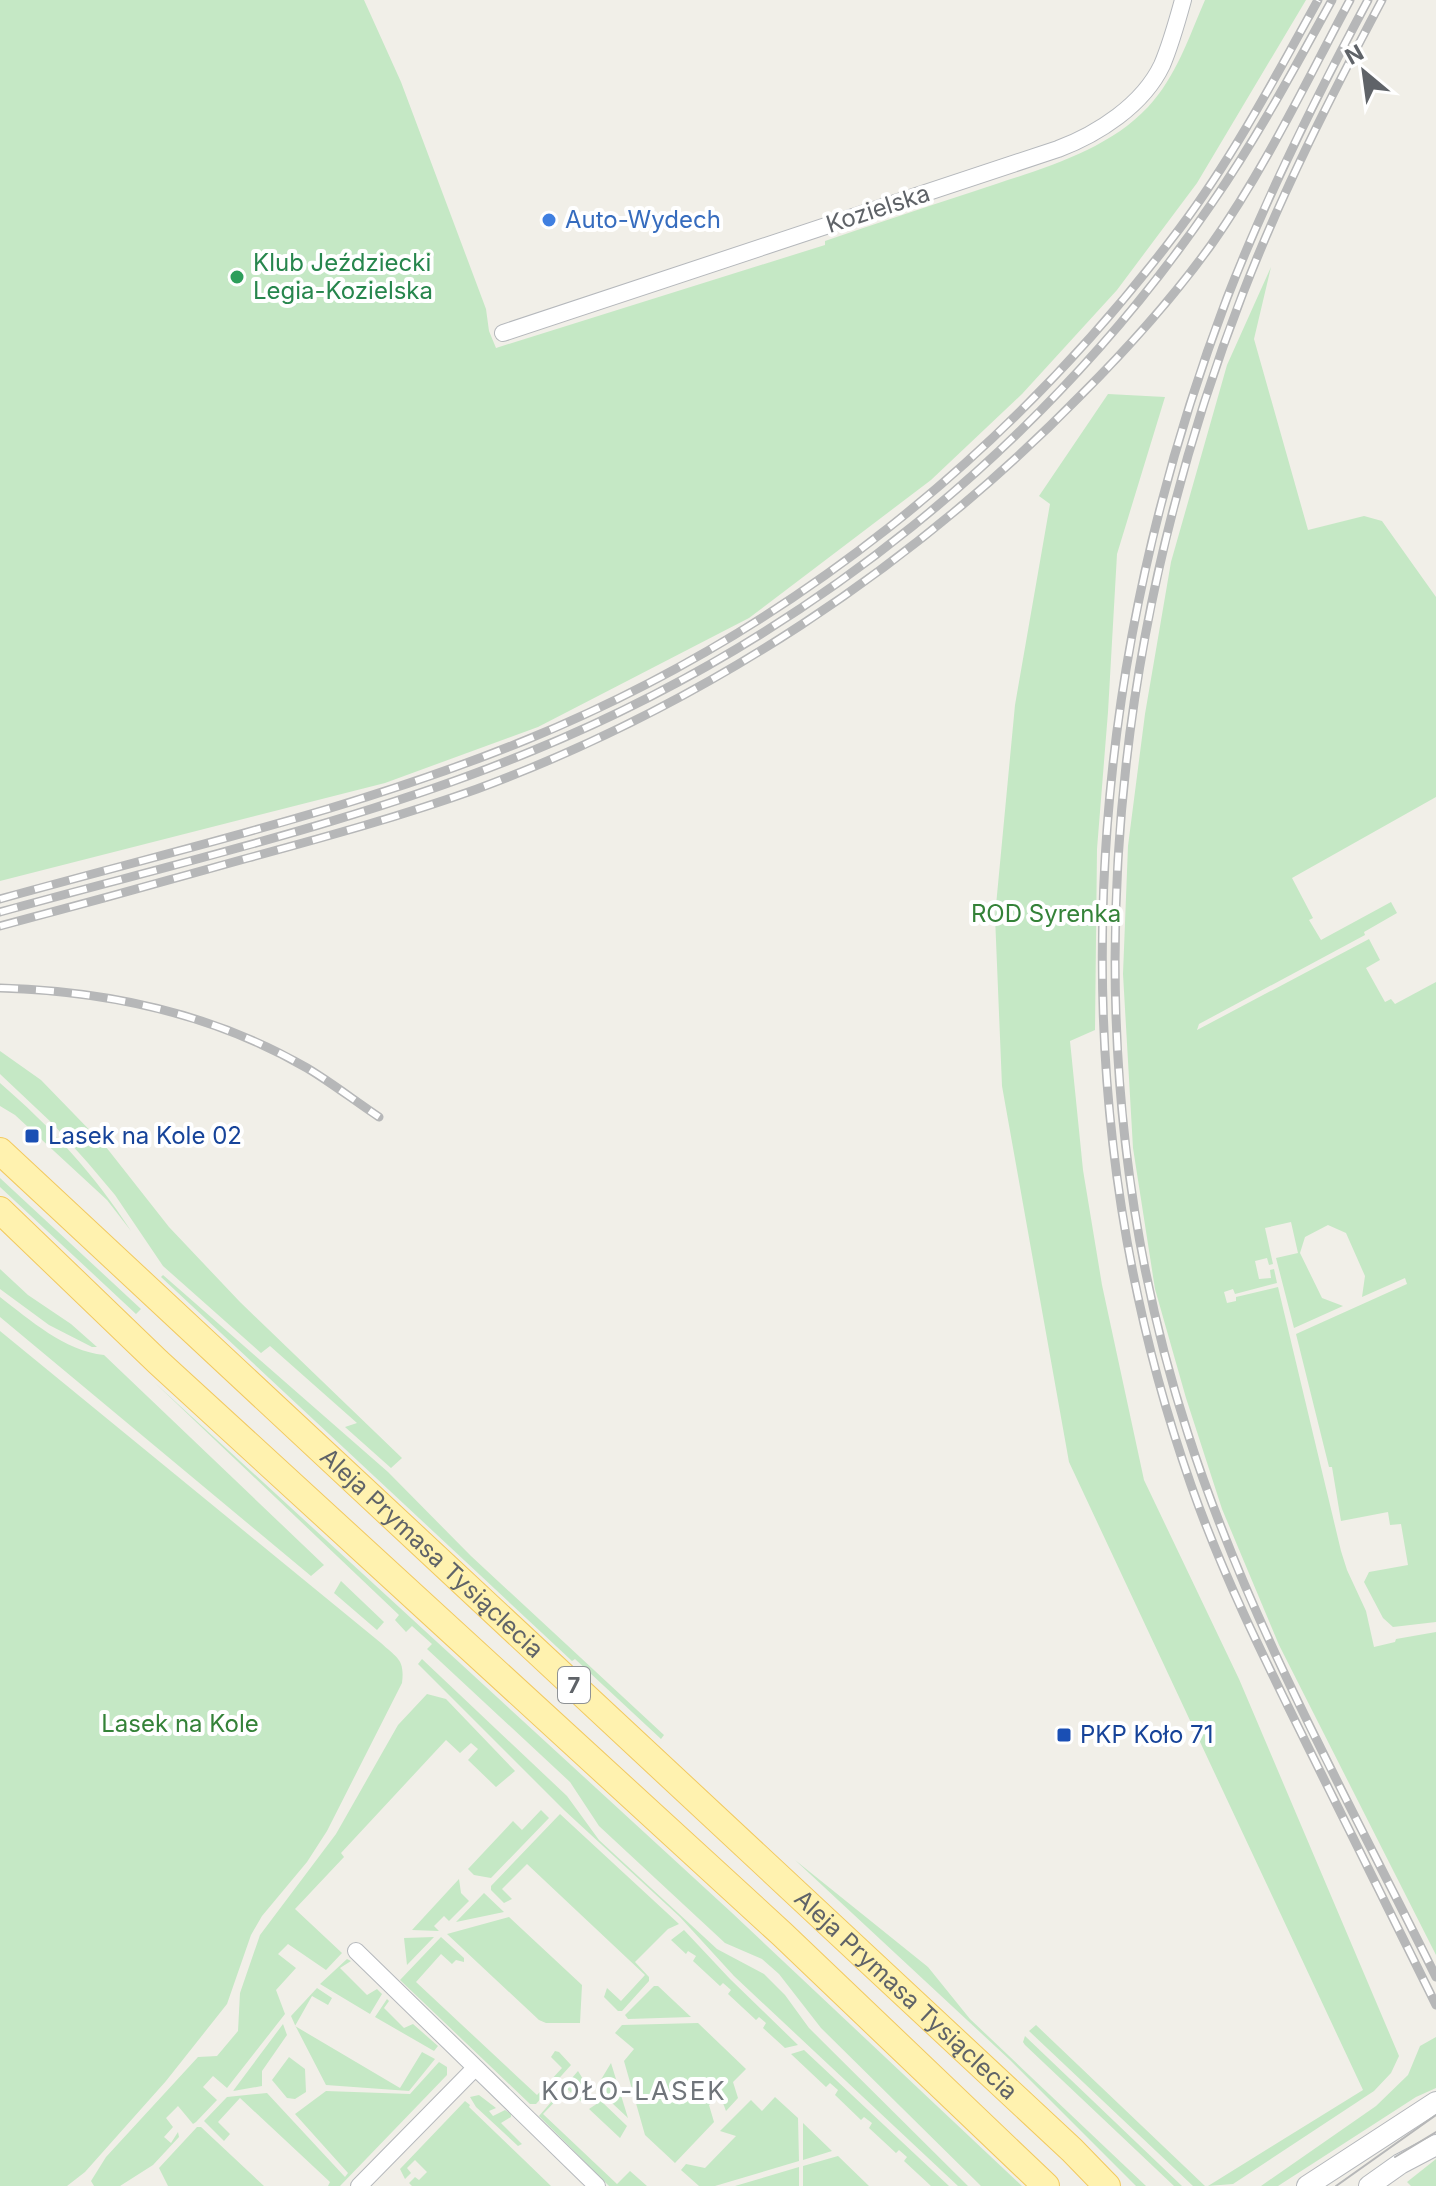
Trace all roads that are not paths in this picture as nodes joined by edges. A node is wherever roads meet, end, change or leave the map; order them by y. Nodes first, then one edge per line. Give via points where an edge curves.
1 (1183, 0) edge
2 (503, 333) dead end
3 (0, 1151) edge
4 (0, 1210) edge
5 (356, 1951) dead end
6 (475, 2068) junction
7 (1436, 2102) edge
8 (1436, 2145) edge
9 (359, 2186) edge
10 (597, 2186) edge
11 (1046, 2186) edge
12 (1107, 2186) edge
13 (1307, 2186) edge
14 (1369, 2186) edge

1 - 2 street, Kozielska via 1160,68 1145,91 1100,131
3 - 12 main road, Aleja Prymasa Tysiąclecia / 7
4 - 11 main road, Aleja Prymasa Tysiąclecia / 7 via 158,1362 782,1934
5 - 6 street
6 - 9 street
6 - 10 street
7 - 13 street
8 - 14 street

